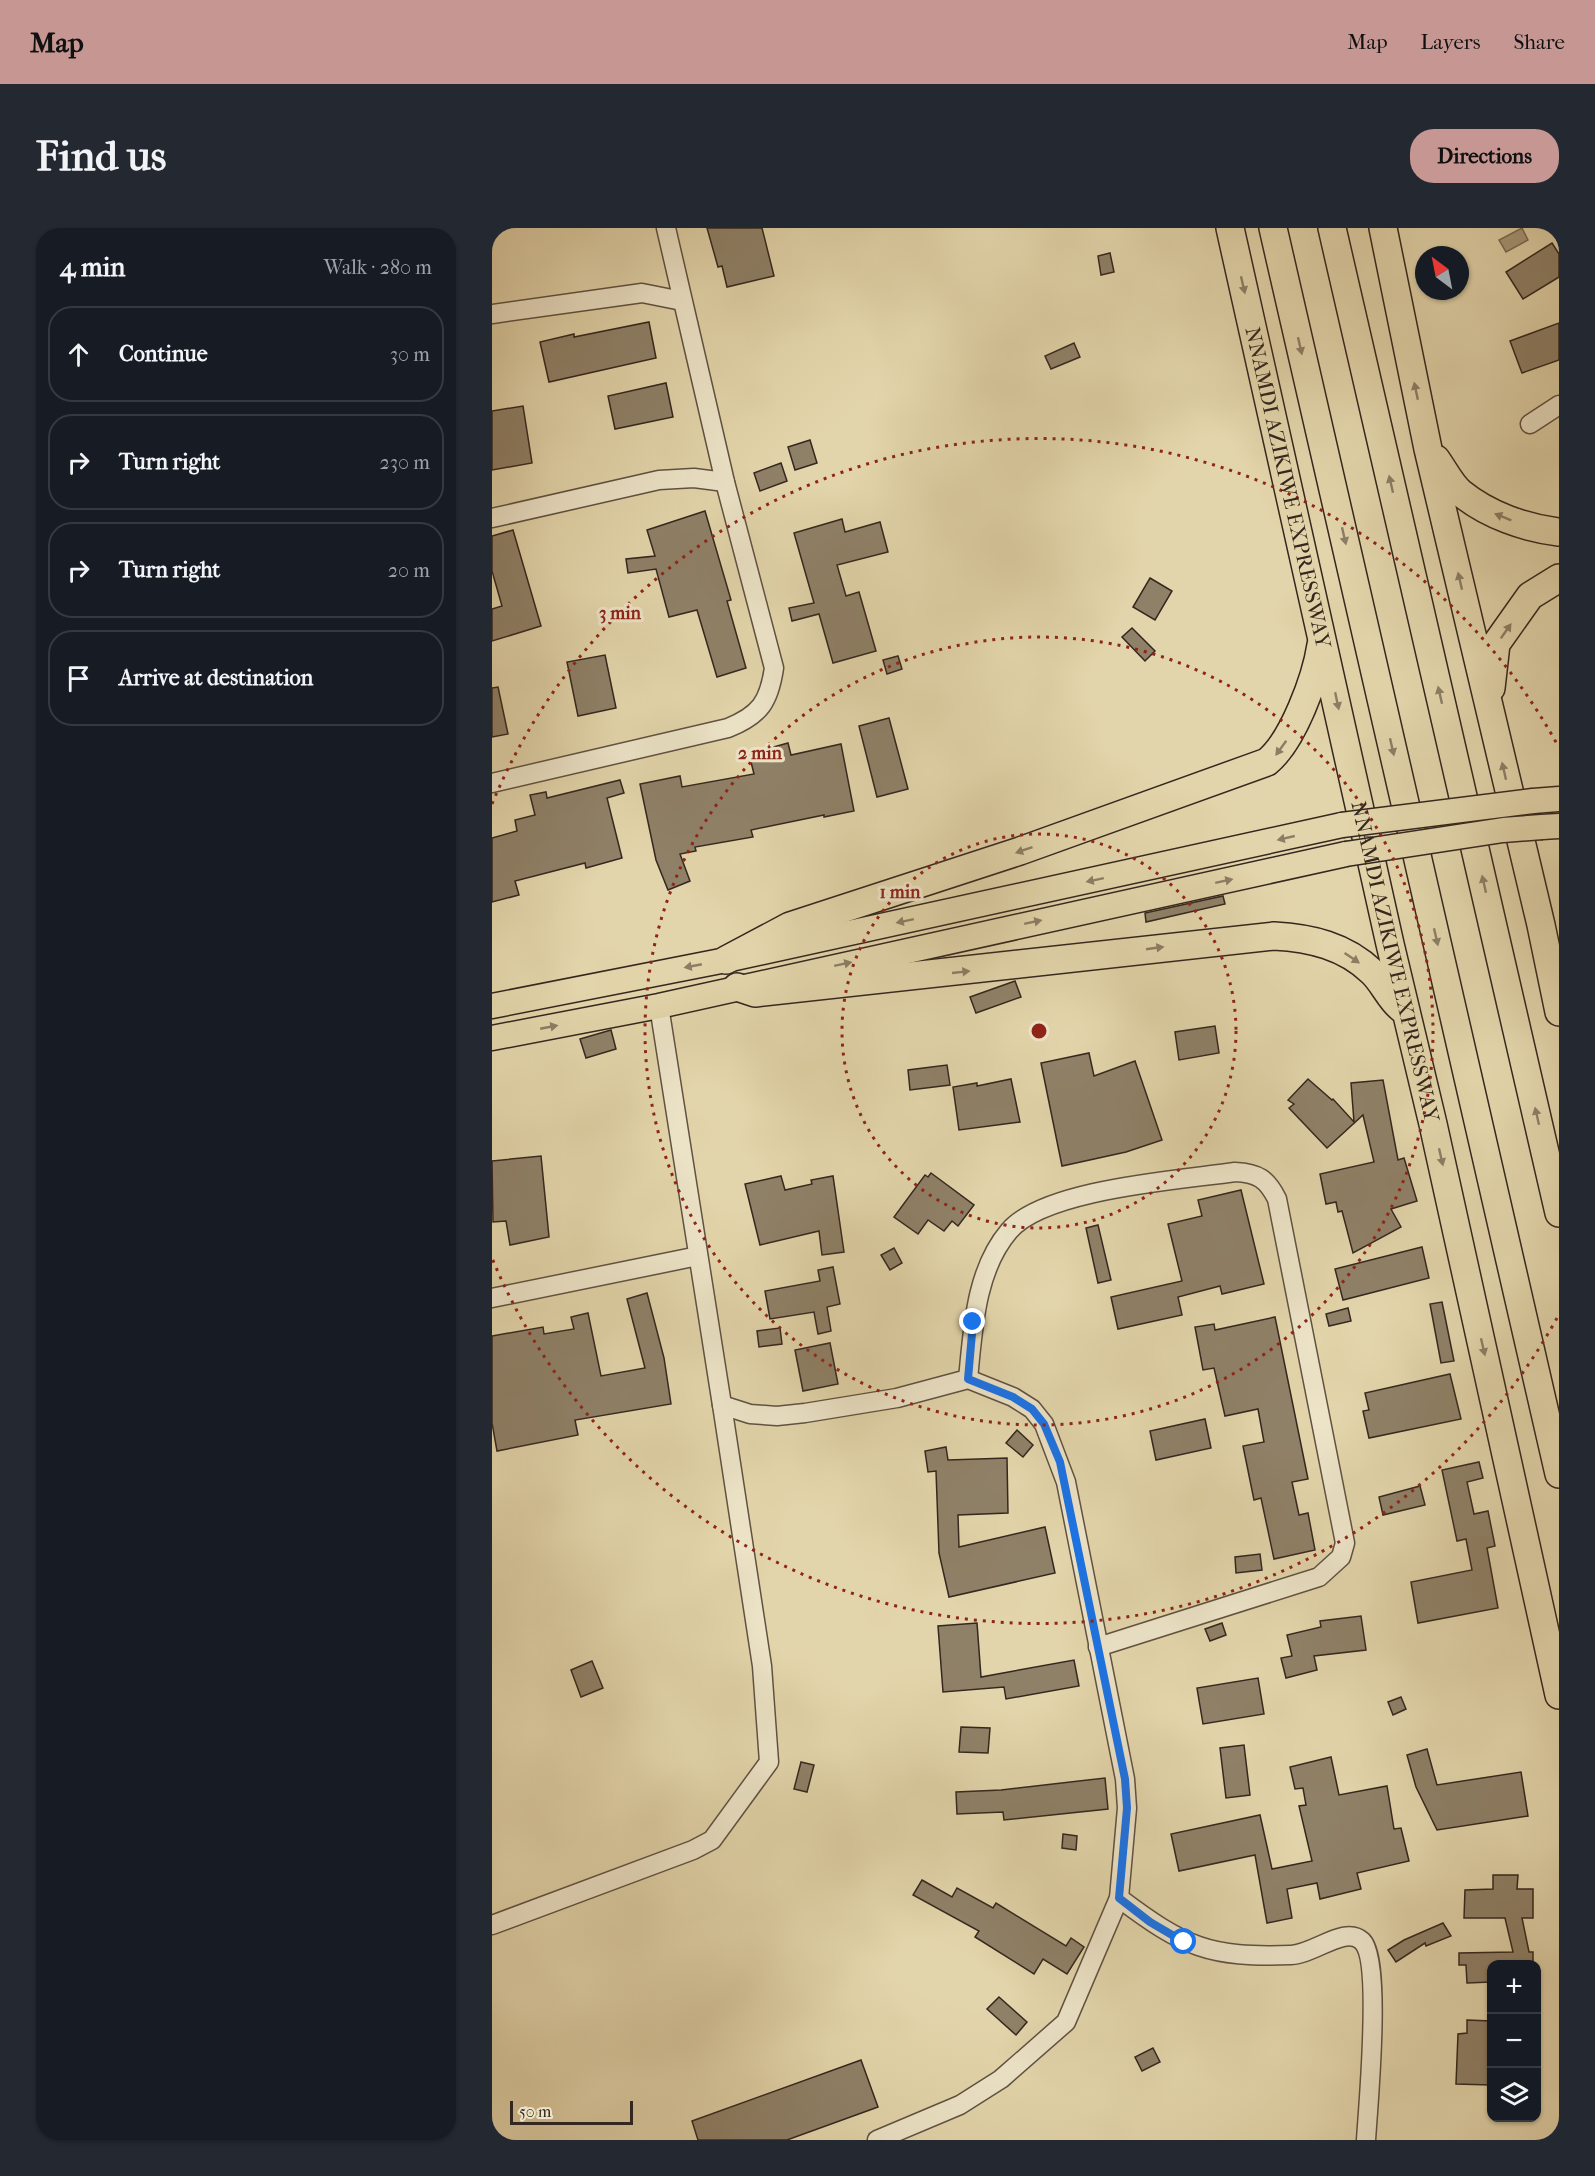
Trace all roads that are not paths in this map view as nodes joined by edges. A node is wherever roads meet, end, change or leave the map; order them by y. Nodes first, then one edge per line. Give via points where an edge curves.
1 (666, 228) edge
2 (1230, 228) edge
3 (1273, 228) edge
4 (1332, 228) edge
5 (1383, 228) edge
6 (682, 301) junction
7 (492, 314) edge
8 (1559, 405) edge
9 (1530, 424) dead end
10 (1428, 449) junction
11 (725, 482) junction
12 (492, 518) edge
13 (1559, 532) edge
14 (1559, 578) edge
15 (1322, 635) junction
16 (1490, 707) junction
17 (492, 783) edge
18 (1559, 799) edge
19 (1551, 827) edge
20 (726, 960) junction
21 (736, 987) junction
22 (492, 1006) edge
23 (658, 1006) junction
24 (1405, 1010) junction
25 (1559, 1012) edge
26 (492, 1038) edge
27 (1559, 1214) edge
28 (698, 1256) junction
29 (492, 1298) edge
30 (968, 1379) junction
31 (722, 1405) junction
32 (1559, 1474) edge
33 (1534, 1585) junction
34 (1559, 1621) edge
35 (1098, 1647) junction
36 (1559, 1695) edge
37 (1119, 1898) junction
38 (492, 1925) edge
39 (877, 2140) edge
40 (1366, 2140) edge

1 - 6 street
2 -> 15 highway, NNAMDI AZIKIWE EXPRESSWAY
3 -> 32 highway, NNAMDI AZIKIWE EXPRESSWAY
27 -> 4 highway
10 -> 5 highway
6 - 7 street via 642,293
6 - 11 street
8 - 9 street
13 -> 10 highway via 1498,516 1460,492
16 -> 10 highway
11 - 12 street via 677,477
11 - 17 street via 774,668 771,689 760,710 745,722 728,728
16 -> 14 highway via 1496,644 1530,596
15 -> 20 highway via 1318,666 1284,746 1267,762 1020,851 790,926
15 -> 24 highway, NNAMDI AZIKIWE EXPRESSWAY
25 -> 16 highway
18 -> 20 main road, bridge via 1342,825
21 -> 19 main road, bridge via 1346,854 1503,830
20 -> 22 main road
21 - 23 main road
21 -> 24 highway via 755,993 1274,936 1332,945 1372,972 1399,1008
26 -> 23 main road
23 - 28 street
24 -> 33 highway, NNAMDI AZIKIWE EXPRESSWAY
28 - 29 street
28 - 31 street
30 - 31 street via 897,1398 777,1416 750,1414
30 - 35 street via 1013,1397 1032,1409 1044,1424 1066,1482
30 - 35 street via 977,1304 995,1253 1009,1231 1028,1215 1103,1192 1235,1172 1262,1177 1271,1187 1277,1199 1345,1543 1341,1557 1320,1577
31 - 38 street via 762,1666 769,1762 712,1840
33 - 34 highway
33 - 36 highway, NNAMDI AZIKIWE EXPRESSWAY
35 - 37 street via 1119,1746 1127,1808
37 - 39 street via 1066,2022 1001,2079 960,2104
37 - 40 street via 1184,1942 1227,1954 1308,1953 1342,1935 1364,1942 1371,1961 1373,1999

